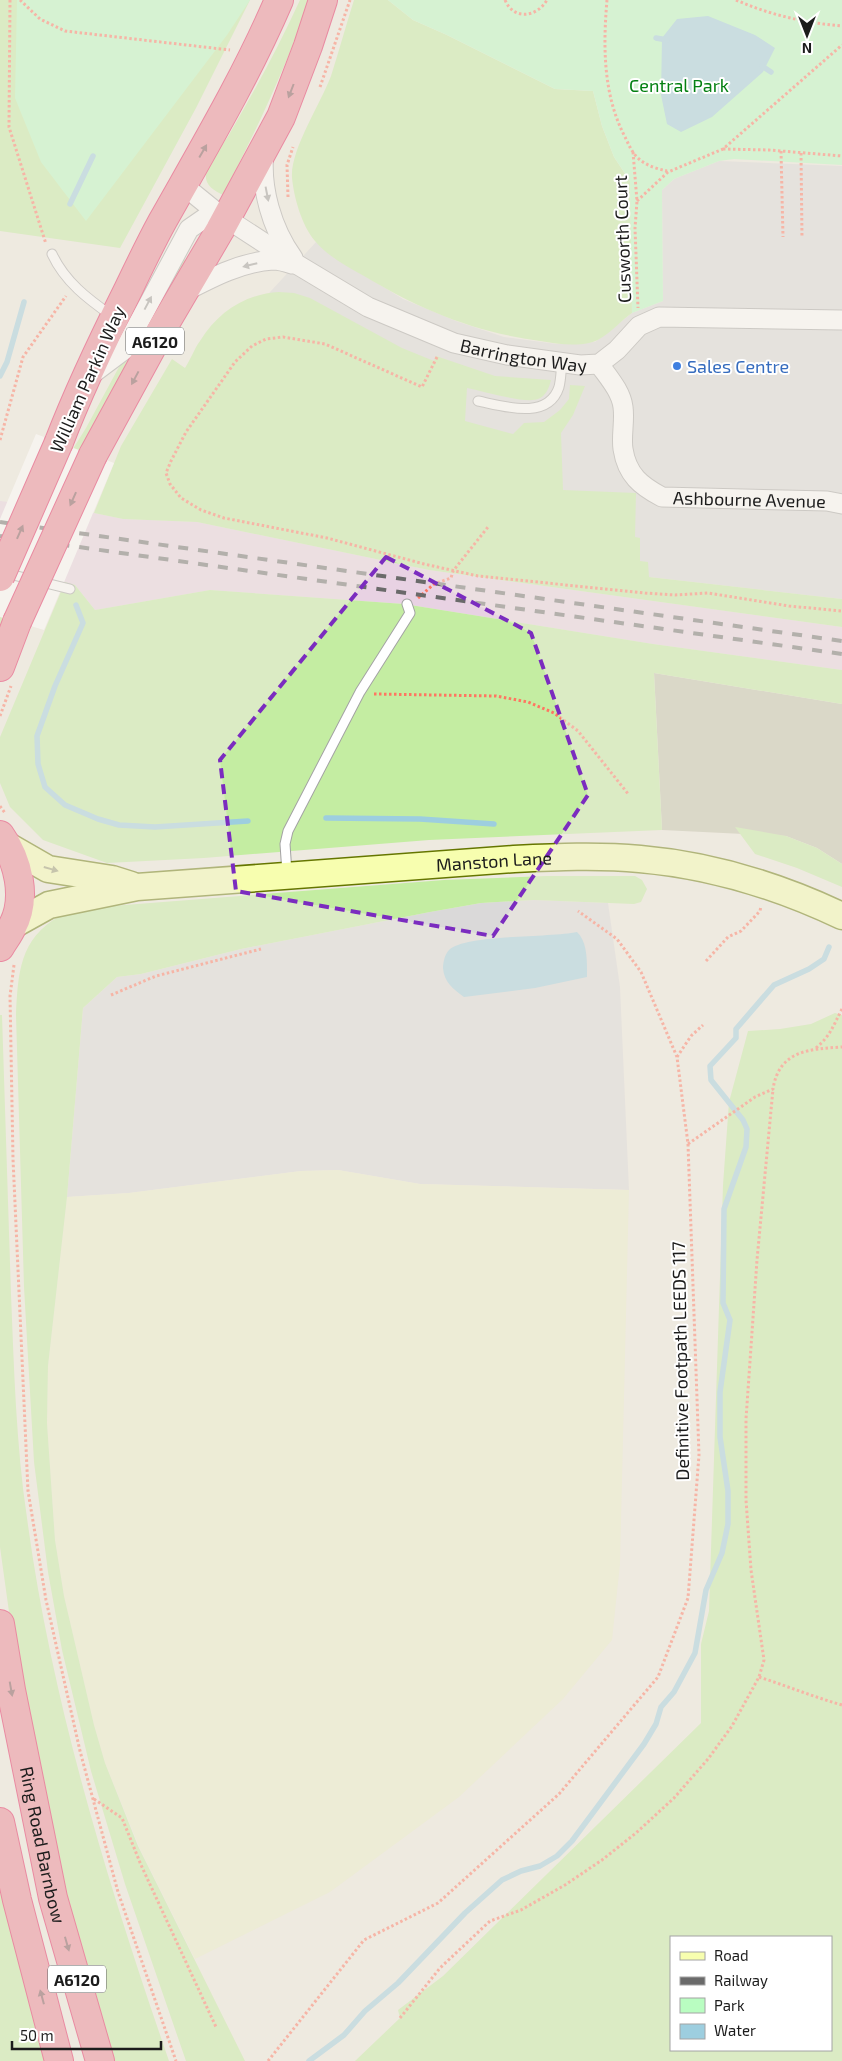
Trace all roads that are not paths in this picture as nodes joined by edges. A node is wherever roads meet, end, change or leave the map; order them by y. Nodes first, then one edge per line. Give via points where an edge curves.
1 (279, 0) edge
2 (323, 0) edge
3 (265, 146) junction
4 (183, 185) junction
5 (220, 214) junction
6 (52, 254) road end
7 (298, 265) junction
8 (183, 292) junction
9 (114, 317) junction
10 (842, 320) edge
11 (562, 363) junction
12 (599, 364) junction
13 (85, 379) junction
14 (478, 401) dead end
15 (842, 504) edge
16 (0, 572) edge
17 (0, 577) edge
18 (70, 589) dead end
19 (407, 604) road end
20 (0, 667) edge
21 (4, 841) edge
22 (287, 876) junction
23 (136, 887) junction
24 (842, 916) edge
25 (7, 936) edge
26 (0, 1624) edge
27 (0, 1822) edge
28 (59, 2061) edge
29 (100, 2061) edge

4 -> 1 highway, William Parkin Way / A6120 via 214,131
2 -> 3 highway, William Parkin Way / A6120 via 281,117
3 - 5 highway, William Parkin Way / A6120
3 -> 7 street, Barrington Way via 262,166 272,218 283,244
4 - 5 street
4 - 9 highway, William Parkin Way / A6120
5 - 7 street, Barrington Way
5 - 8 highway, William Parkin Way / A6120
13 -> 5 street via 124,350 189,229
6 - 9 lane via 59,268 84,297
7 -> 8 street via 274,260 249,264
7 - 11 street, Barrington Way via 368,306 446,340 507,355
8 -> 20 highway, William Parkin Way / A6120, bridge via 92,455
9 - 13 highway, William Parkin Way / A6120
10 - 12 street, Barrington Way via 659,317 639,326
11 - 12 street, Barrington Way
11 - 14 lane via 559,386 551,401 536,408 514,409
12 - 15 street, Ashbourne Avenue via 618,390 623,407 623,449 630,470 642,486 662,497
17 -> 13 highway, William Parkin Way / A6120, bridge
16 - 18 lane
19 - 22 lane via 410,614 360,692 288,831 285,844
21 -> 23 street, Manston Lane via 48,869
21 - 25 highway via 18,872 20,899
22 - 23 street, Manston Lane
22 - 24 street, Manston Lane via 514,859 639,859 713,870 768,886
23 - 25 street, Manston Lane via 49,904
26 -> 29 highway, Ring Road Barnbow / A6120 via 53,1898
28 -> 27 highway, Ring Road Barnbow / A6120

